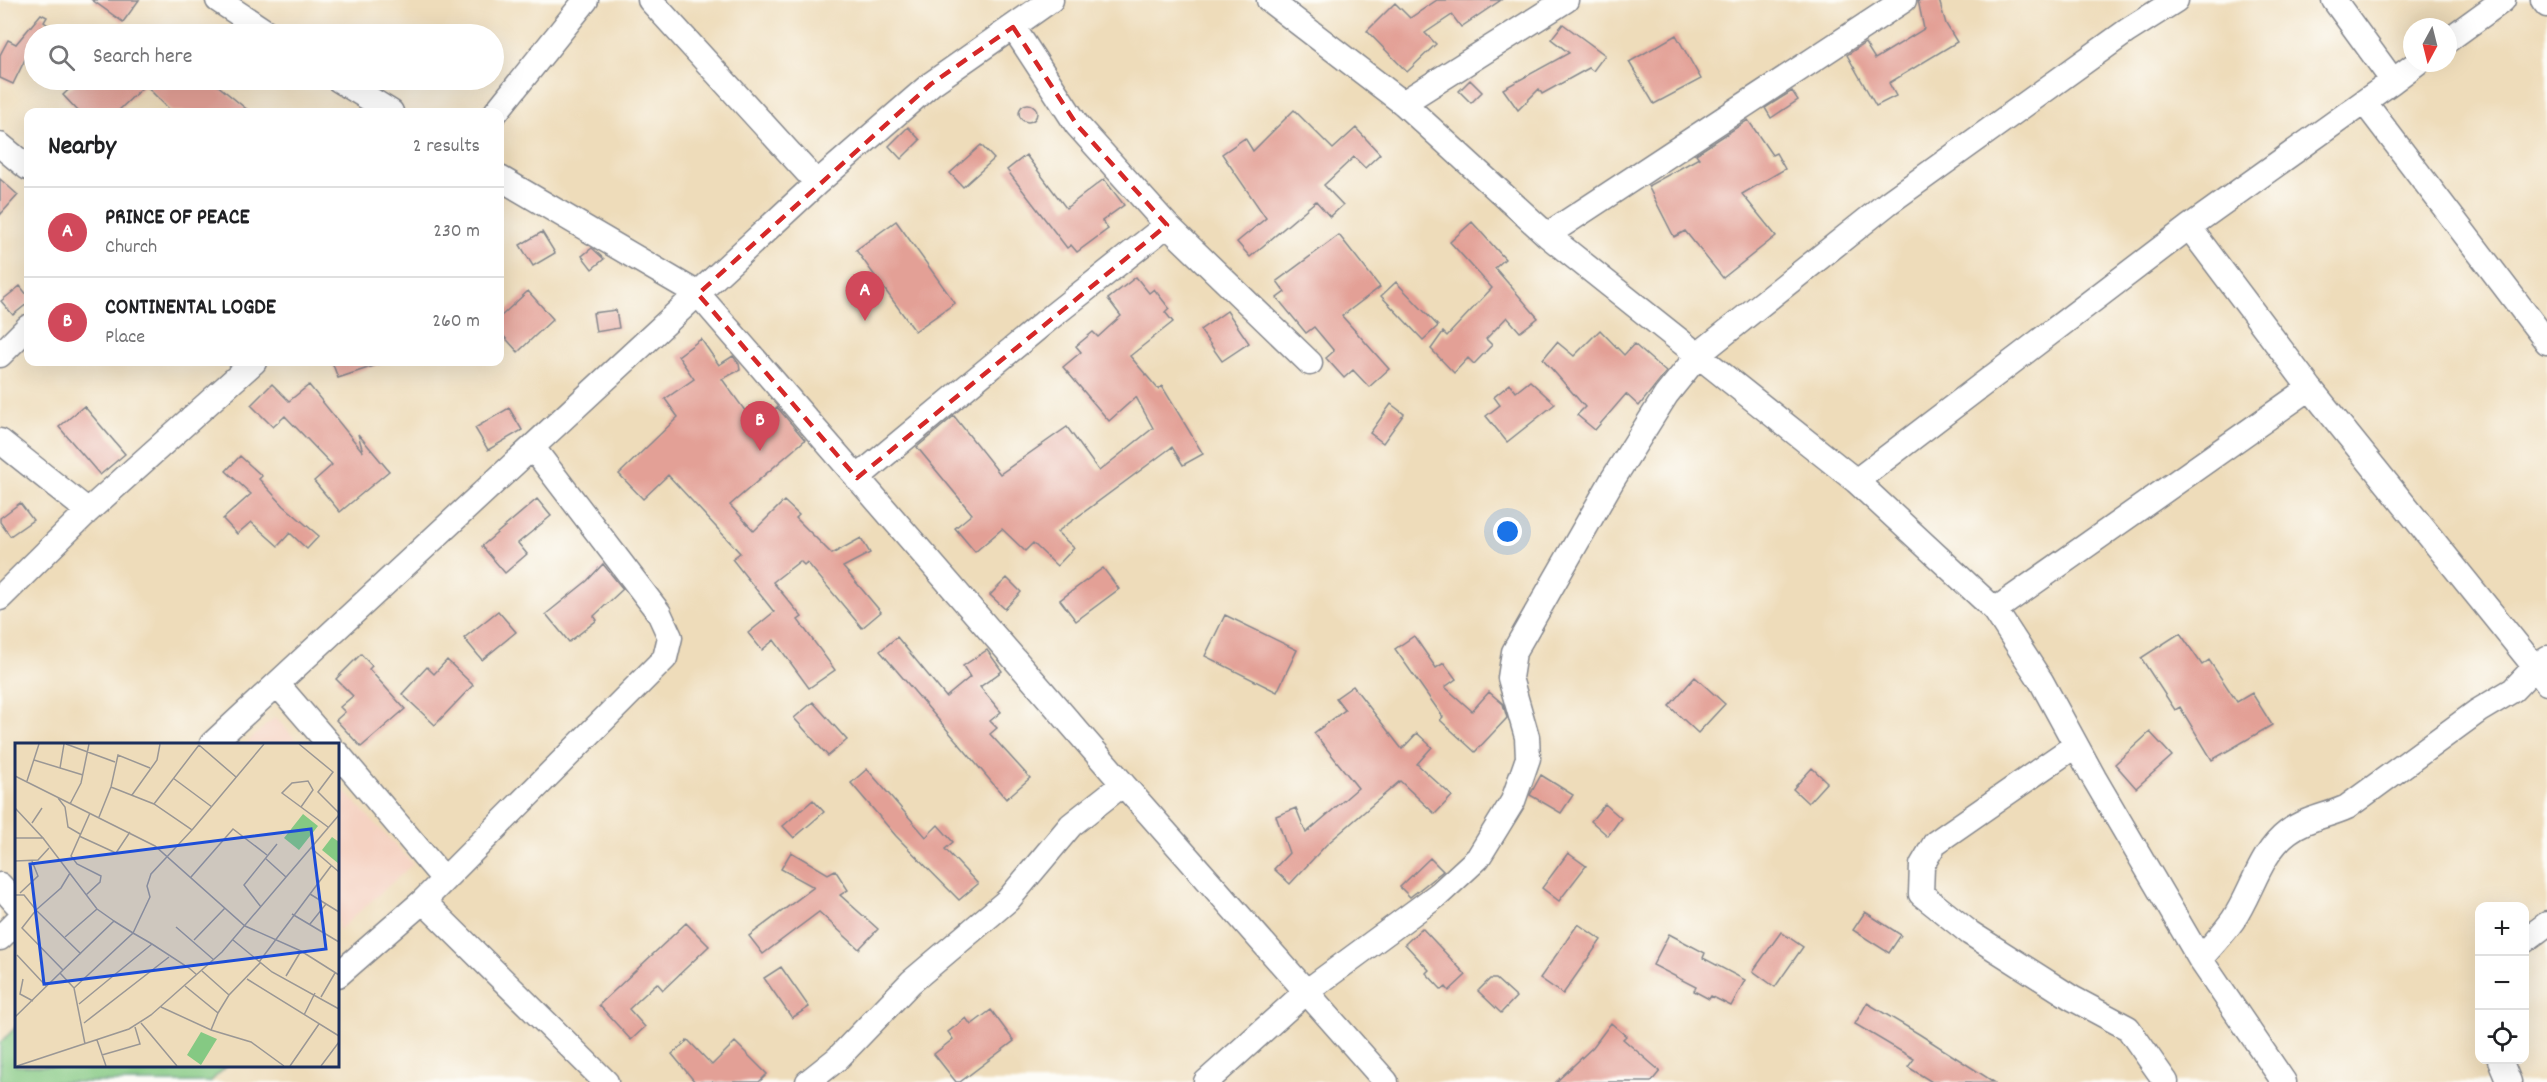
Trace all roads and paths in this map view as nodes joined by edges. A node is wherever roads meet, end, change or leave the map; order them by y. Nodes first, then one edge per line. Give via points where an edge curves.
1 (586, 0) edge
2 (650, 0) edge
3 (1052, 0) edge
4 (1269, 0) edge
5 (1566, 0) edge
6 (1904, 0) edge
7 (2176, 0) edge
8 (2334, 0) edge
9 (2503, 0) edge
10 (2543, 0) edge
11 (225, 2) edge
12 (2547, 5) edge
13 (255, 24) edge
14 (1013, 27) junction
15 (2457, 33) edge
16 (2405, 72) edge
17 (2393, 81) junction
18 (355, 90) edge
19 (1403, 103) junction
20 (2365, 103) junction
21 (384, 108) edge
22 (499, 108) edge
23 (0, 145) edge
24 (24, 165) edge
25 (504, 180) edge
26 (817, 183) junction
27 (1167, 225) junction
28 (2189, 227) junction
29 (1547, 235) junction
30 (699, 294) junction
31 (24, 331) edge
32 (2547, 342) edge
33 (1699, 354) junction
34 (0, 355) edge
35 (1310, 363) dead end
36 (250, 366) edge
37 (2310, 388) junction
38 (0, 441) edge
39 (533, 448) junction
40 (857, 478) junction
41 (1856, 481) junction
42 (88, 511) junction
43 (0, 598) edge
44 (1995, 610) junction
45 (2543, 669) edge
46 (278, 685) junction
47 (213, 743) edge
48 (328, 743) edge
49 (2076, 745) junction
50 (339, 755) edge
51 (1123, 784) junction
52 (444, 879) junction
53 (0, 885) edge
54 (423, 901) junction
55 (15, 902) edge
56 (15, 923) edge
57 (2547, 924) edge
58 (2529, 937) edge
59 (0, 938) edge
60 (2200, 959) junction
61 (339, 974) edge
62 (1306, 992) junction
63 (2502, 1064) edge
64 (606, 1082) edge
65 (808, 1082) edge
66 (1206, 1082) edge
67 (1386, 1082) edge
68 (2166, 1082) edge
69 (2284, 1082) edge
70 (2509, 1082) edge

1 - 22 street
2 - 26 street
3 - 14 street
4 - 19 street
5 - 19 street
6 - 29 street
7 - 33 street via 1888,203
8 - 17 street
9 - 15 street
10 - 12 street
11 - 13 street
14 - 26 street via 931,84
14 - 27 street via 1077,125
16 - 17 street
17 - 20 street
18 - 21 street
19 - 29 street
20 - 28 street
20 - 32 street
23 - 24 street
25 - 30 street
26 - 30 street
27 - 35 street
27 - 40 street
28 - 37 street
28 - 41 street
29 - 33 street
30 - 39 street
30 - 40 street
31 - 34 street
33 - 41 street
33 - 62 street via 1666,395 1613,479 1514,652 1510,678 1527,737 1528,758 1513,801 1478,858 1439,894
36 - 42 street
37 - 44 street
37 - 45 street
38 - 42 street
39 - 46 street
39 - 52 street via 659,613 670,637 664,658
40 - 51 street
41 - 44 street
42 - 43 street
44 - 49 street
45 - 60 street via 2478,711 2347,807 2289,831 2272,847 2233,920
46 - 47 street
46 - 48 street
49 - 60 street
49 - 68 street via 1935,843 1922,865 1921,894 1979,939 2128,1028
50 - 52 street
51 - 62 street
51 - 65 street via 1071,825 1008,900 910,982 837,1059
52 - 54 street
53 - 55 street
54 - 61 street
54 - 64 street
56 - 59 street
57 - 58 street
60 - 69 street
62 - 66 street
62 - 67 street
63 - 70 street

